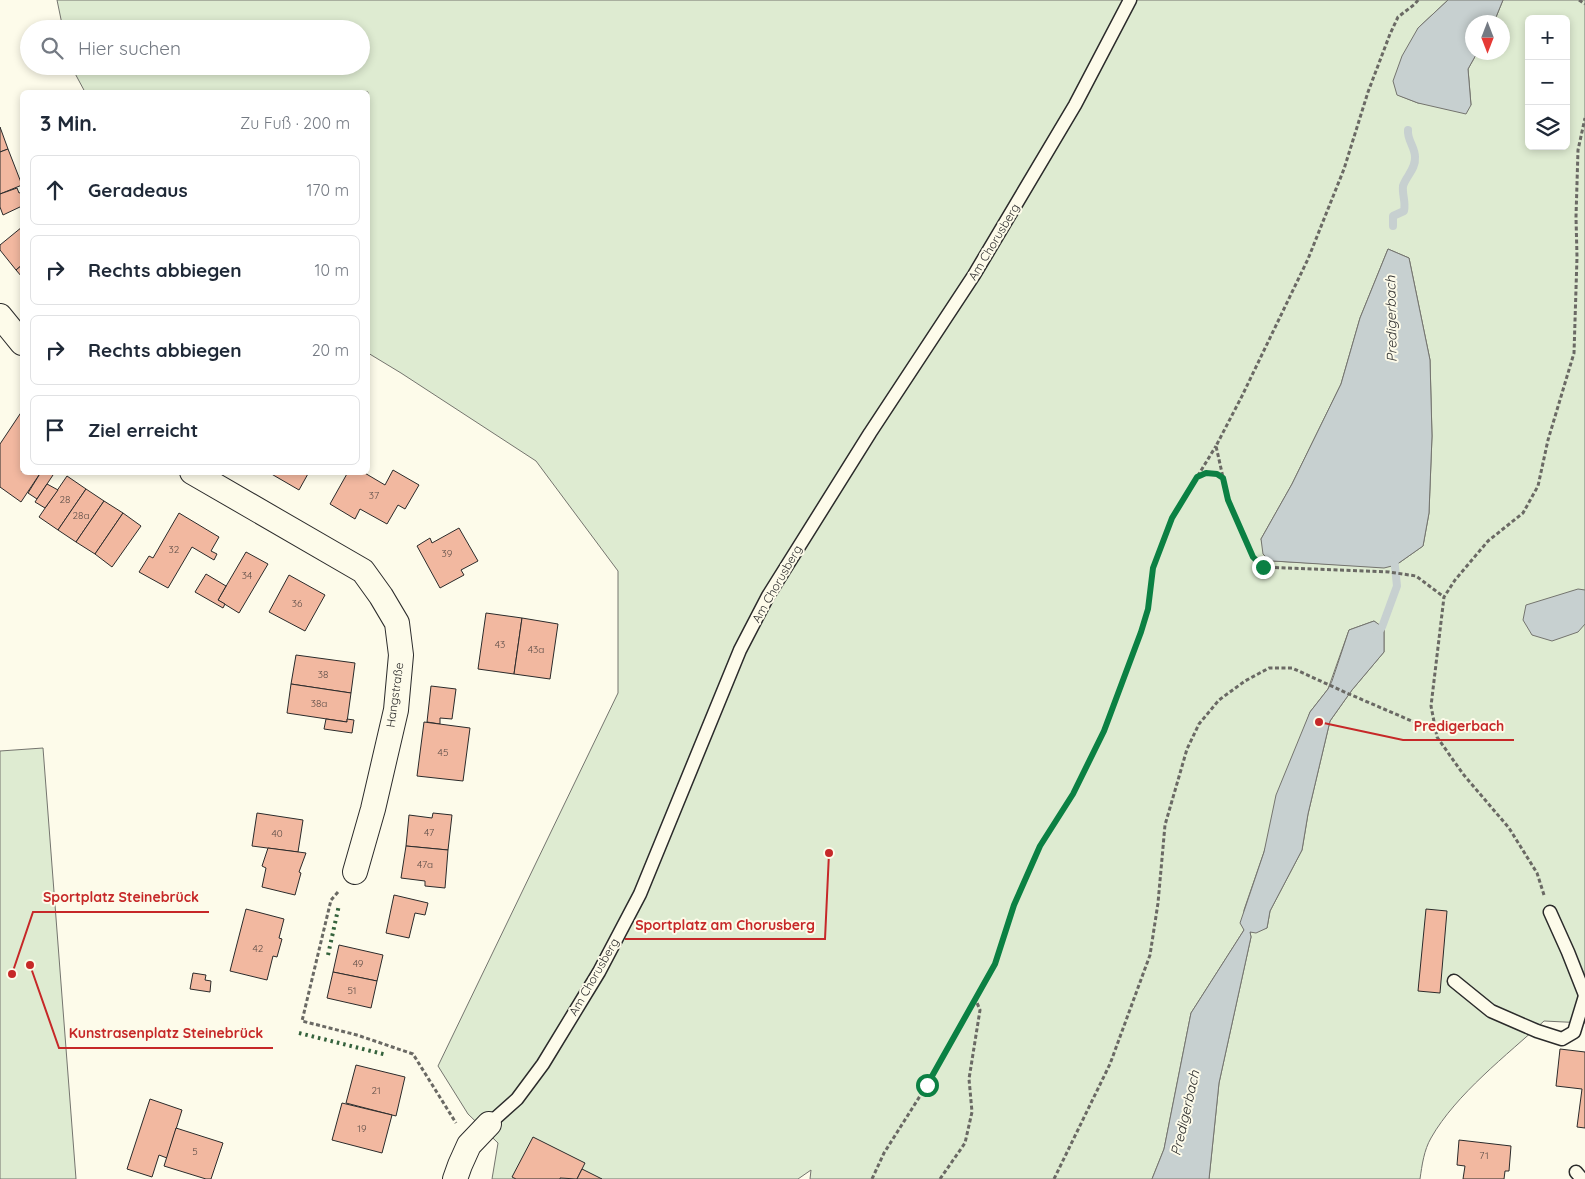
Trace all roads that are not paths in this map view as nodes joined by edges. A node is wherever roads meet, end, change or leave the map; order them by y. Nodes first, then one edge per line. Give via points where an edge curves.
1 (1130, 0) edge
2 (0, 316) edge
3 (20, 341) edge
4 (197, 475) edge
5 (356, 872) road end
6 (1550, 912) road end
7 (1454, 982) dead end
8 (1585, 995) edge
9 (489, 1124) joint
10 (455, 1179) edge

1 - 9 lane, Am Chorusberg via 1075,105 974,275 870,432 768,596 740,650 640,894 599,972 543,1064 517,1099
2 - 3 street
4 - 5 street, Hangstraße via 363,571 397,623 401,655 396,710
6 - 8 lane
7 - 8 lane via 1491,1011 1562,1039 1574,1032
9 - 10 street, Am Chorusberg via 469,1145

